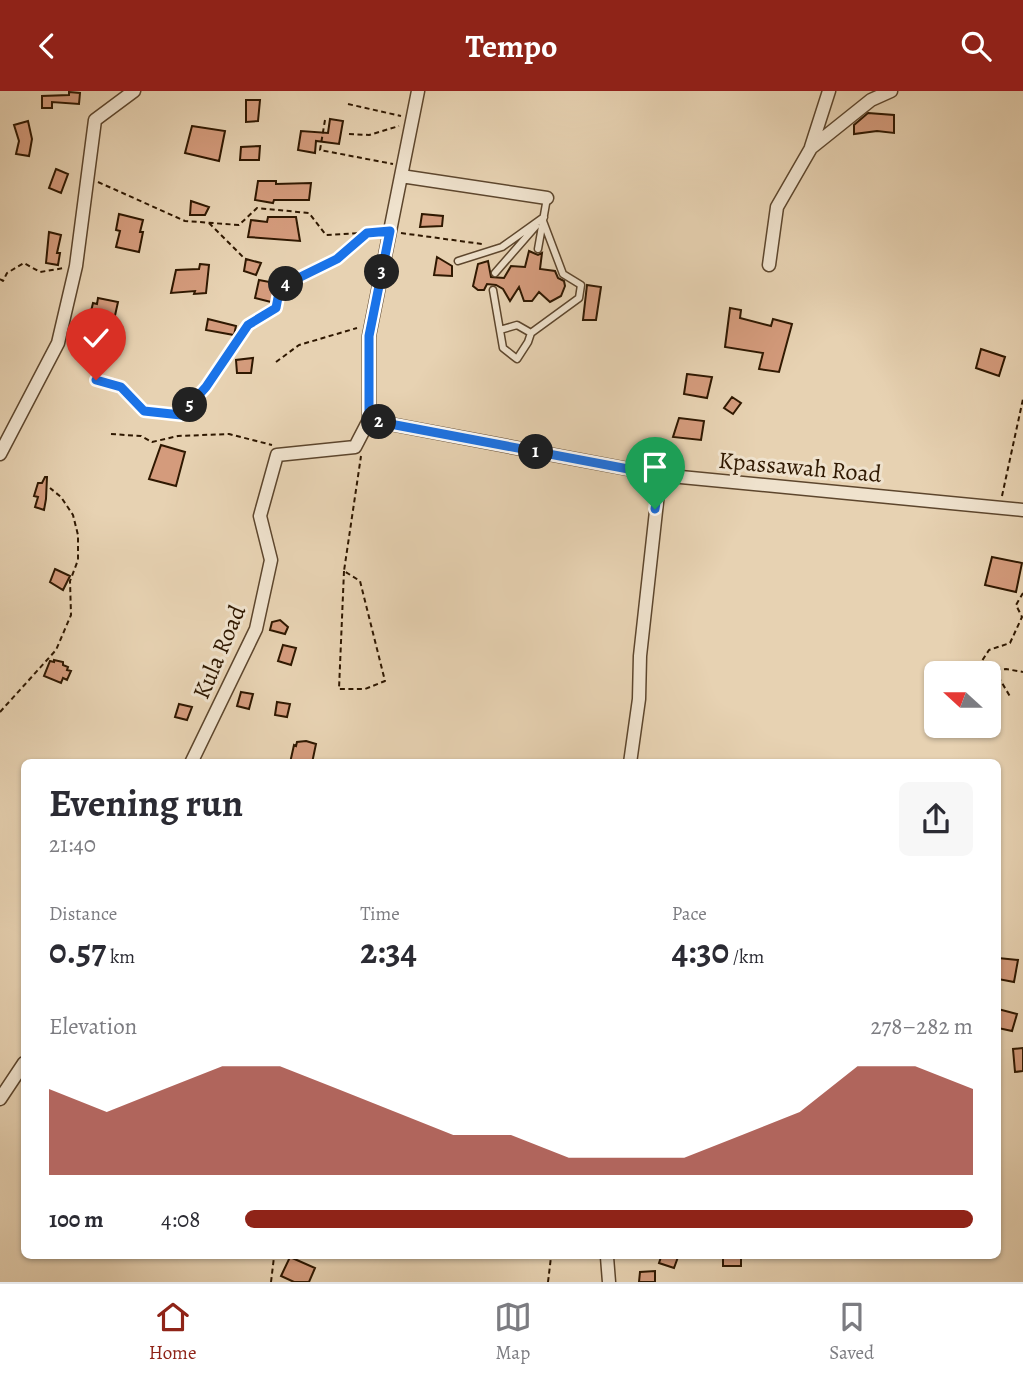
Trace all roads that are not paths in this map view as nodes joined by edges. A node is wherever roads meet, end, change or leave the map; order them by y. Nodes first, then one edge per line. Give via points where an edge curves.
1 (134, 91) edge
2 (418, 91) edge
3 (829, 91) edge
4 (891, 91) edge
5 (811, 148) junction
6 (402, 171) junction
7 (547, 198) joint
8 (544, 219) junction
9 (538, 249) dead end
10 (458, 261) dead end
11 (769, 265) dead end
12 (495, 273) dead end
13 (493, 290) dead end
14 (500, 330) junction
15 (531, 333) junction
16 (369, 420) junction
17 (0, 454) edge
18 (660, 475) junction
19 (1023, 510) edge
20 (193, 759) edge
21 (631, 759) edge
22 (21, 1068) edge
23 (0, 1099) edge
24 (607, 1259) edge
25 (609, 1282) edge

1 - 17 street via 96,120 76,266 58,343
2 - 6 street
3 - 5 street
4 - 5 street via 871,100
5 - 11 street via 777,207
6 - 7 street
6 - 16 street via 369,336
7 - 8 lane
8 - 9 lane
8 - 10 lane via 502,247
8 - 12 lane
8 - 15 lane via 563,274 581,285 579,297
13 - 14 lane
14 - 15 lane via 517,325
14 - 15 lane via 503,348 517,359
16 - 18 street, Kpassawah Road
16 - 20 street, Kula Road via 355,447 277,455 260,516 271,560 256,629
18 - 19 street, Kpassawah Road
18 - 21 street
22 - 23 street
24 - 25 street

